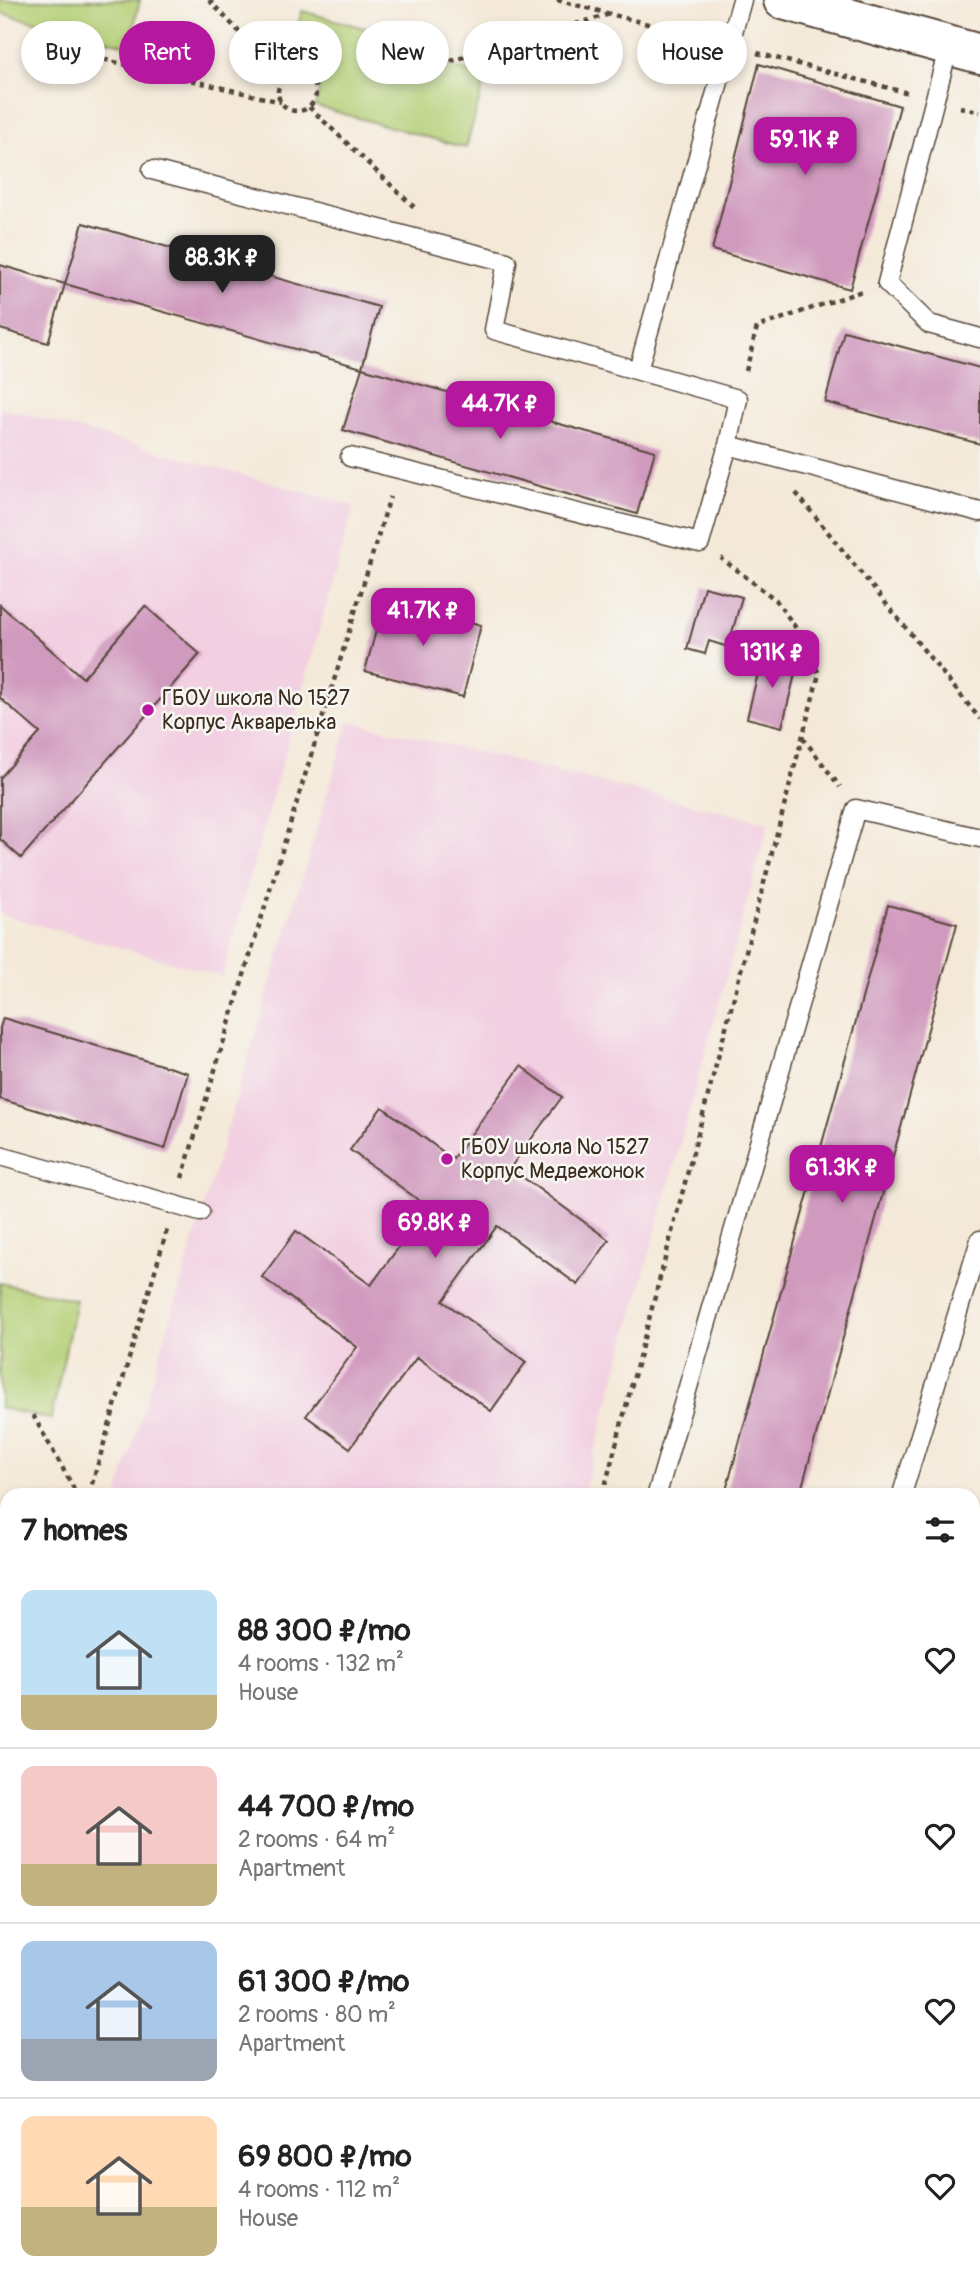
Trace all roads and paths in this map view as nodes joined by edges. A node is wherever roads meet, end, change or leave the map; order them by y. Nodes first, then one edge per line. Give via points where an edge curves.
1 (209, 0) edge
2 (557, 0) edge
3 (743, 0) edge
4 (783, 0) edge
5 (611, 14) junction
6 (229, 21) edge
7 (637, 21) edge
8 (737, 21) edge
9 (747, 50) edge
10 (965, 50) edge
11 (105, 60) edge
12 (449, 62) edge
13 (281, 84) edge
14 (313, 84) edge
15 (719, 84) edge
16 (934, 100) junction
17 (281, 102) junction
18 (309, 107) junction
19 (980, 112) edge
20 (152, 170) dead end
21 (459, 250) junction
22 (887, 283) junction
23 (980, 338) edge
24 (638, 370) junction
25 (738, 399) junction
26 (728, 445) junction
27 (765, 454) junction
28 (349, 457) dead end
29 (398, 469) junction
30 (980, 512) edge
31 (700, 543) junction
32 (980, 719) edge
33 (803, 737) junction
34 (856, 809) junction
35 (980, 838) edge
36 (0, 1156) edge
37 (174, 1205) junction
38 (200, 1212) dead end
39 (980, 1240) edge
40 (33, 1415) dead end
41 (74, 1488) edge
42 (91, 1488) edge
43 (605, 1488) edge
44 (659, 1488) edge
45 (904, 1488) edge

1 - 6 path
2 - 5 path
3 - 8 lane
4 - 10 street
5 - 7 path
5 - 12 path
9 - 16 path
10 - 16 lane
11 - 17 path
13 - 17 path
14 - 18 path via 316,91
15 - 24 lane
16 - 19 path
16 - 22 lane
17 - 18 path via 291,110
18 - 21 path
20 - 21 lane
21 - 24 lane via 507,262 494,330
22 - 23 lane via 929,324
22 - 25 path via 757,327
24 - 25 lane
25 - 26 lane
26 - 27 lane
26 - 31 lane
27 - 30 lane
27 - 32 path
28 - 29 lane
29 - 31 lane
29 - 37 path
31 - 33 path via 776,600 803,638 819,674
33 - 34 path
33 - 43 path
34 - 35 lane
34 - 44 lane
36 - 37 lane
37 - 38 lane
37 - 42 path
39 - 45 lane
40 - 41 path

